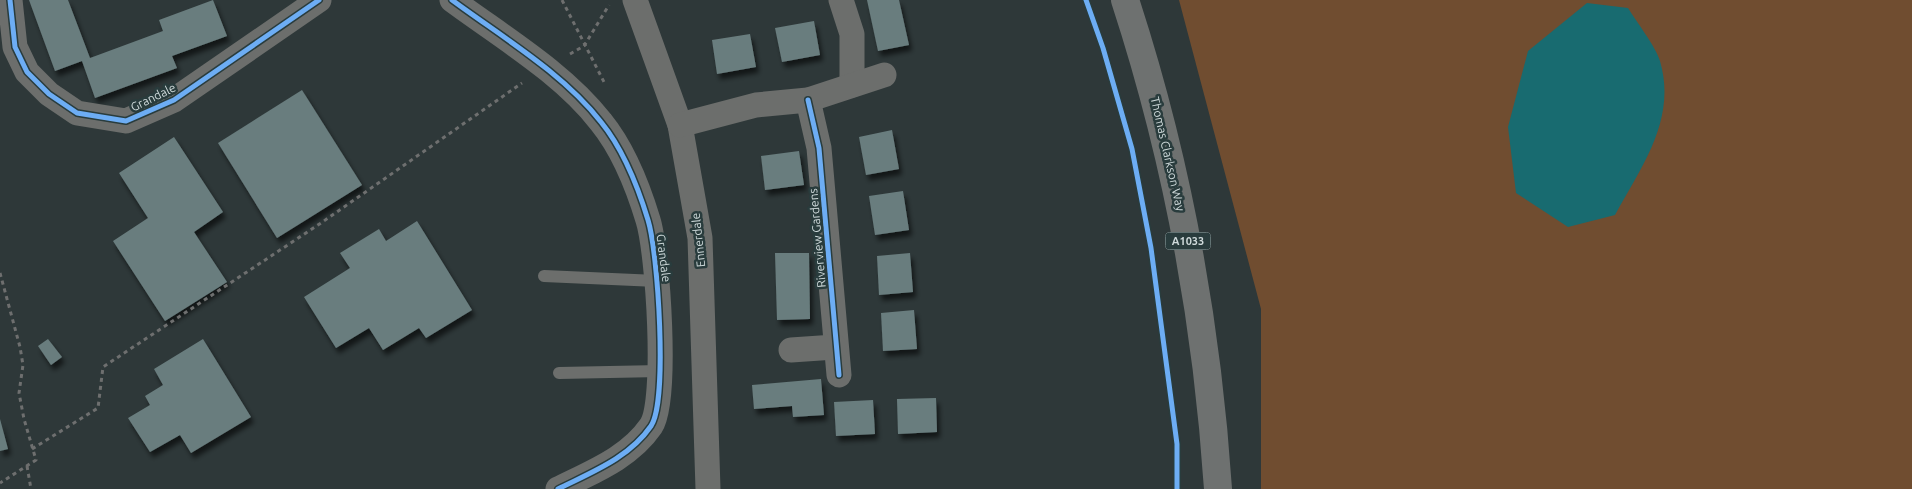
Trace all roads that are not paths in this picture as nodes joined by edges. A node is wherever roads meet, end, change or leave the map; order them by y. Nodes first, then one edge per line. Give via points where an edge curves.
1 (10, 0) edge
2 (319, 0) edge
3 (452, 0) edge
4 (635, 0) edge
5 (841, 0) edge
6 (1125, 0) edge
7 (884, 75) dead end
8 (852, 85) junction
9 (808, 100) junction
10 (680, 125) junction
11 (544, 276) dead end
12 (657, 281) junction
13 (835, 347) junction
14 (791, 350) dead end
15 (660, 371) junction
16 (559, 373) dead end
17 (839, 374) dead end
18 (558, 489) edge
19 (708, 489) edge
20 (1218, 489) edge

1 - 2 street, Grandale via 15,47 27,72 49,94 77,112 126,121 174,100
3 - 12 street, Grandale via 570,88 602,123 630,171 649,222
4 - 10 street, Ennerdale
5 - 8 street via 852,34
6 - 20 highway, Thomas Clarkson Way / A1033 via 1162,125 1193,271 1206,354
7 - 8 street
8 - 9 street
9 - 10 street via 756,105
9 - 13 street, Riverview Gardens via 819,148
10 - 19 street, Ennerdale via 700,238
11 - 12 lane
12 - 15 street, Grandale
13 - 14 street
13 - 17 street, Riverview Gardens
15 - 16 lane
15 - 18 street, Grandale via 661,386 652,425 629,452

